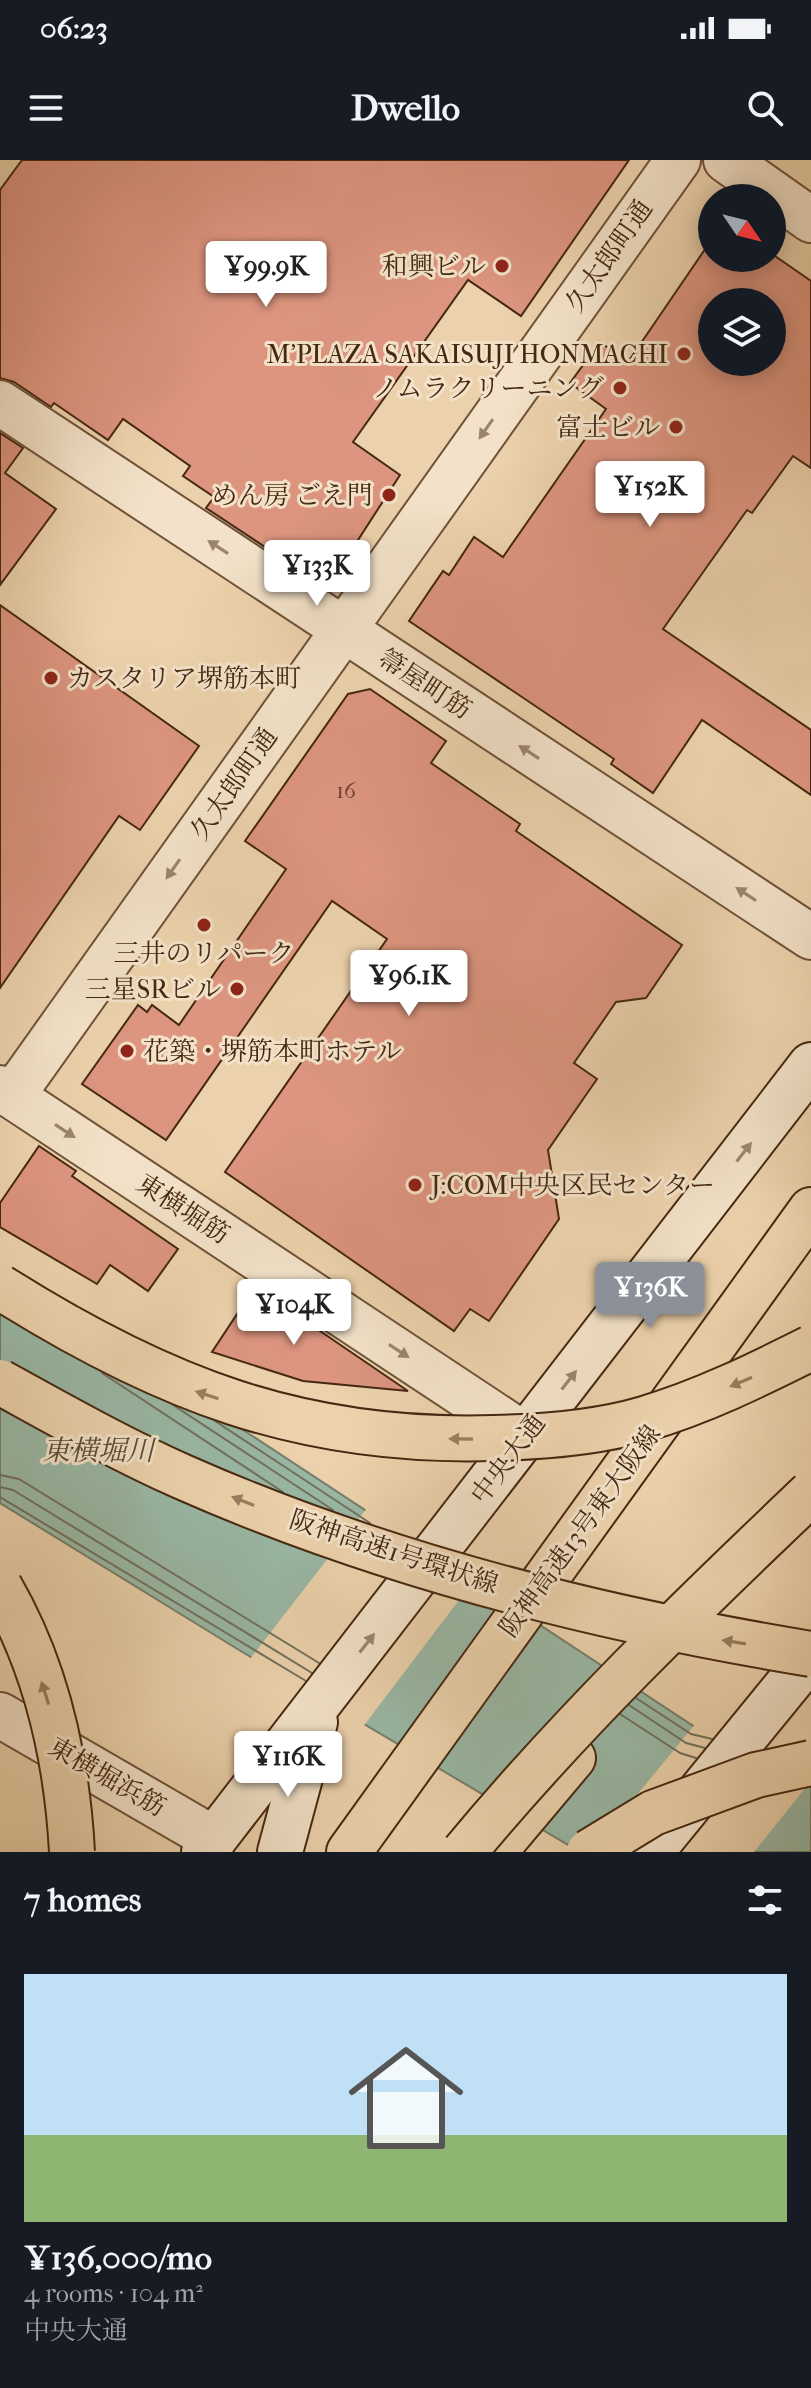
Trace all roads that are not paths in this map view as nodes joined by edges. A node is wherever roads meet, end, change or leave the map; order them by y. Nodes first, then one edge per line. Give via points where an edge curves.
1 (678, 160) edge
2 (726, 160) edge
3 (811, 220) edge
4 (0, 403) edge
5 (344, 630) junction
6 (811, 937) edge
7 (811, 1065) edge
8 (6, 1092) edge
9 (811, 1210) edge
10 (811, 1218) edge
11 (0, 1287) edge
12 (811, 1348) edge
13 (0, 1382) edge
14 (526, 1436) junction
15 (811, 1475) edge
16 (811, 1493) edge
17 (0, 1587) edge
18 (811, 1655) edge
19 (319, 1704) junction
20 (0, 1715) edge
21 (811, 1763) edge
22 (209, 1845) edge
23 (72, 1852) edge
24 (280, 1852) edge
25 (349, 1852) edge
26 (464, 1852) edge
27 (494, 1852) edge
28 (589, 1852) edge
29 (651, 1852) edge

1 -> 5 street, 久太郎町通
2 - 3 street
5 -> 4 street, 箒屋町筋
6 -> 5 street, 箒屋町筋
5 -> 8 street, 久太郎町通
14 -> 7 street, 中央大通
8 -> 14 street, 東横堀筋
9 - 25 main road, 阪神高速13号東大阪線, bridge
10 - 25 main road, bridge
12 -> 11 main road, bridge via 743,1382 643,1420 552,1436 371,1434 283,1419 194,1391 102,1347
18 -> 13 main road, 阪神高速1号環状線, bridge via 694,1635 570,1605 308,1527 182,1477
19 -> 14 street, 中央大通
15 - 27 main road, bridge
16 - 26 main road, bridge via 617,1682
23 -> 17 main road, bridge via 56,1727 34,1659
18 - 29 street, bridge
19 - 22 street, 中央大通
19 - 24 street
20 - 22 street, 東横堀浜筋
21 - 28 main road, bridge via 756,1775 653,1813

